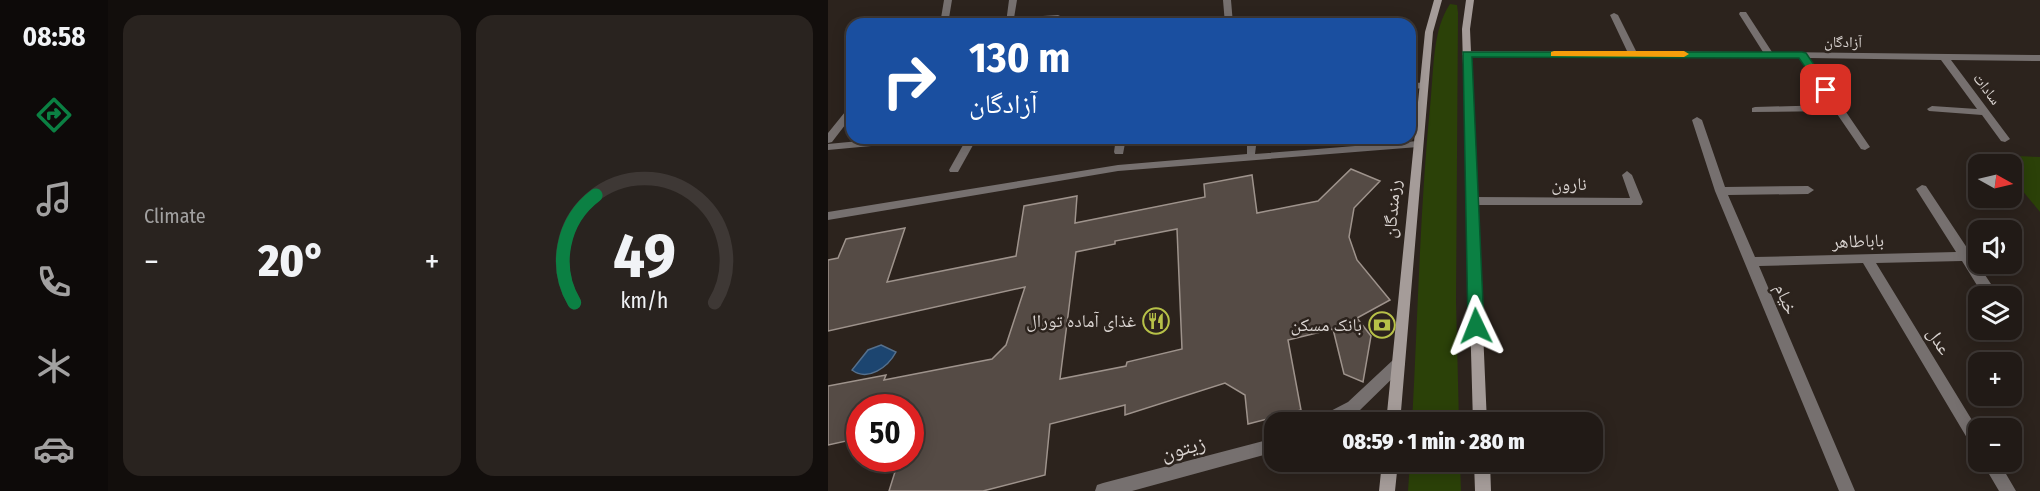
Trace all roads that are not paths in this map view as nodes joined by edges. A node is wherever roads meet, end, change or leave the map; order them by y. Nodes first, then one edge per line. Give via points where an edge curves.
1 (948, 0) edge
2 (1013, 0) edge
3 (1227, 0) edge
4 (1437, 0) edge
5 (1470, 0) edge
6 (1743, 14) dead end
7 (1614, 15) dead end
8 (945, 18) edge
9 (1010, 18) edge
10 (1038, 18) edge
11 (1058, 18) edge
12 (1228, 18) edge
13 (1466, 54) junction
14 (1633, 54) junction
15 (1768, 55) junction
16 (1802, 55) junction
17 (1944, 57) junction
18 (2039, 59) edge
19 (1424, 85) junction
20 (1416, 86) edge
21 (1838, 108) junction
22 (1932, 109) dead end
23 (1755, 110) dead end
24 (1985, 112) junction
25 (846, 117) edge
26 (1697, 120) dead end
27 (2005, 139) dead end
28 (828, 140) edge
29 (861, 144) edge
30 (969, 144) edge
31 (1120, 144) edge
32 (1252, 144) edge
33 (1418, 144) junction
34 (828, 147) edge
35 (1865, 147) dead end
36 (1119, 152) dead end
37 (1251, 152) dead end
38 (954, 170) dead end
39 (1627, 174) dead end
40 (1922, 189) dead end
41 (1721, 190) junction
42 (1808, 190) dead end
43 (1471, 201) junction
44 (828, 216) edge
45 (1966, 256) junction
46 (1867, 259) junction
47 (1751, 262) junction
48 (1985, 286) edge
49 (1398, 364) junction
50 (1343, 412) edge
51 (1394, 412) edge
52 (1480, 412) edge
53 (1968, 426) edge
54 (1264, 448) edge
55 (1389, 472) edge
56 (1483, 472) edge
57 (1996, 472) edge
58 (1103, 491) edge
59 (1387, 491) edge
60 (1484, 491) edge
61 (1847, 491) edge
62 (2007, 491) edge

1 - 8 street
2 - 9 street
3 - 12 street
4 - 19 main road, رزمندگان via 1429,32
5 - 13 main road
6 - 15 street
7 - 14 street
10 - 11 street
13 - 14 street, آزادگان
13 - 43 main road
14 - 15 street, آزادگان
15 - 16 street, آزادگان
16 - 17 street, آزادگان
16 - 21 street
17 - 18 street, آزادگان
17 - 24 street, سادات
19 - 20 street
19 - 33 main road, رزمندگان
21 - 23 street
21 - 35 street
22 - 24 street
24 - 27 street, سادات
25 - 28 street
26 - 41 street, خیام
29 - 34 street
30 - 38 street
31 - 36 street
32 - 37 street
33 - 44 street via 1118,168
33 - 49 main road, رزمندگان
39 - 43 street, نارون via 1637,202
40 - 45 street
41 - 42 street
41 - 47 street, خیام
43 - 52 main road
45 - 46 street, باباطاهر
45 - 48 street
46 - 47 street, باباطاهر
46 - 53 street, عدل
47 - 61 street, خیام
49 - 50 street
49 - 51 main road, رزمندگان
54 - 58 street, زیتون
55 - 59 main road
56 - 60 main road
57 - 62 street

